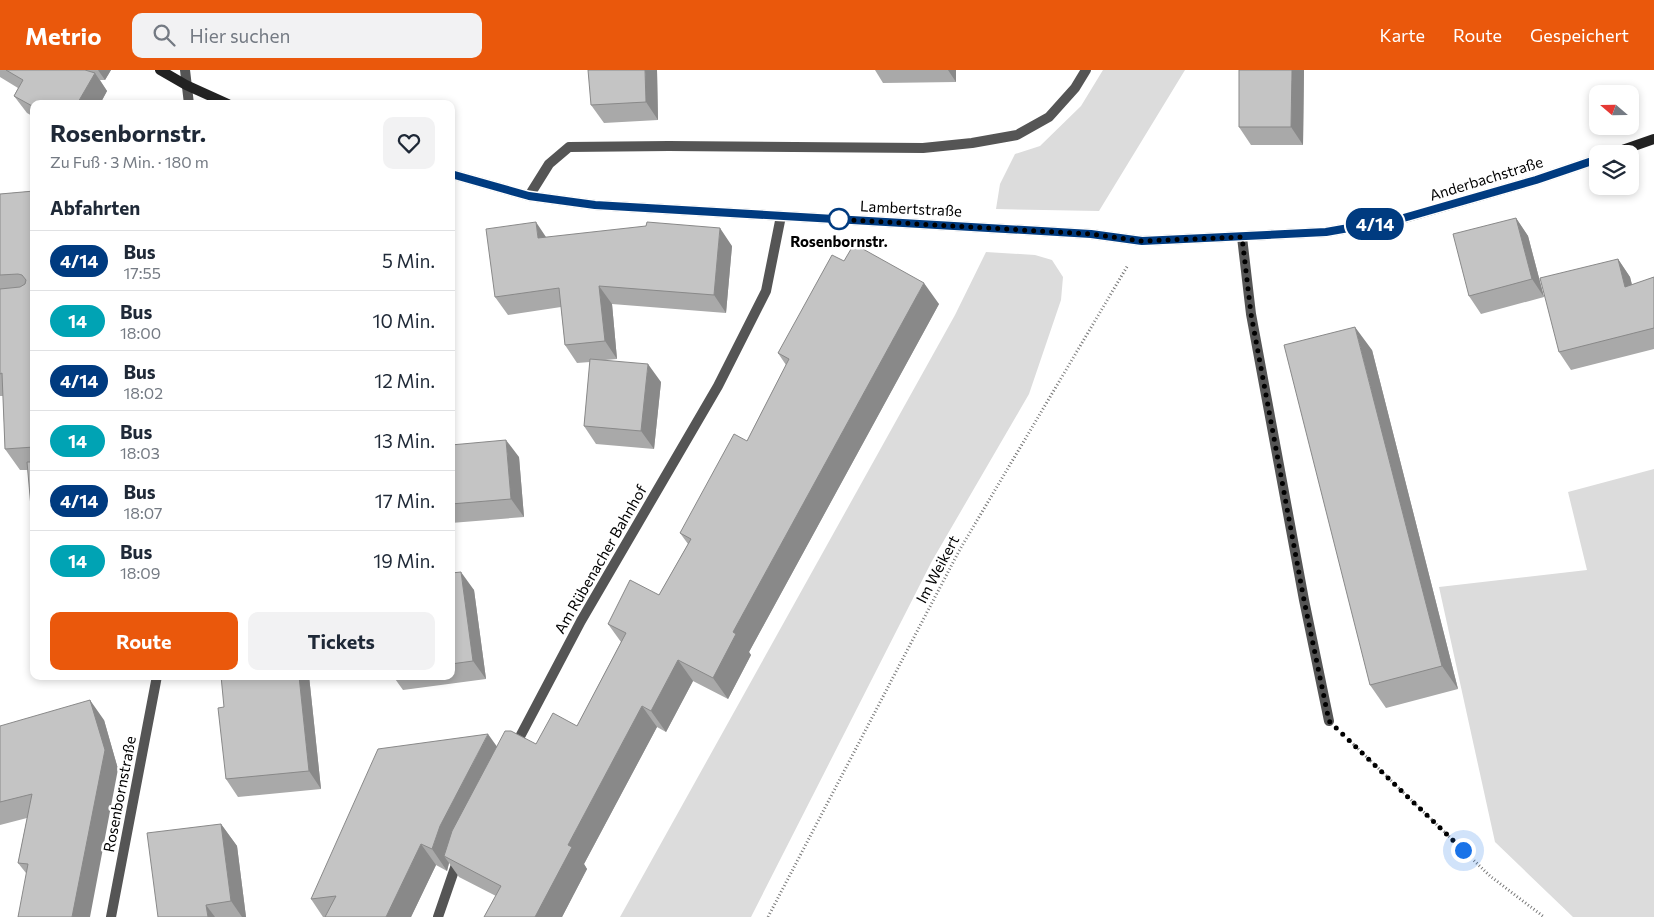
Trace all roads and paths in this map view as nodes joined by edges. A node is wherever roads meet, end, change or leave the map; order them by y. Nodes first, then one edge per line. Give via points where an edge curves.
1 (160, 70) edge
2 (186, 70) edge
3 (1086, 70) edge
4 (186, 85) junction
5 (188, 100) edge
6 (219, 100) edge
7 (1654, 139) edge
8 (1637, 145) edge
9 (1589, 162) edge
10 (455, 175) edge
11 (529, 196) junction
12 (781, 216) junction
13 (1242, 237) junction
14 (1142, 241) junction
15 (155, 680) edge
16 (1329, 721) joint
17 (507, 762) edge
18 (461, 850) edge
19 (111, 917) edge
20 (438, 917) edge
21 (768, 917) edge
22 (1544, 917) edge

1 - 4 main road
2 - 4 street
3 - 11 street via 1049,117 1017,136 923,148 569,147 549,164
4 - 5 street
4 - 6 main road
7 - 8 main road
9 - 13 main road, Anderbachstraße via 1400,219 1326,232
10 - 11 main road, Lambertstraße
11 - 12 main road, Lambertstraße via 595,205
12 - 14 main road, Lambertstraße via 1091,234
12 - 17 street, Am Rübenacher Bahnhof via 766,291 718,386 581,621
13 - 14 main road, Anderbachstraße
13 - 16 street via 1251,314
14 - 21 path, Im Weikert via 959,551
15 - 19 street, Rosenbornstraße
16 - 22 path via 1490,876
18 - 20 street

